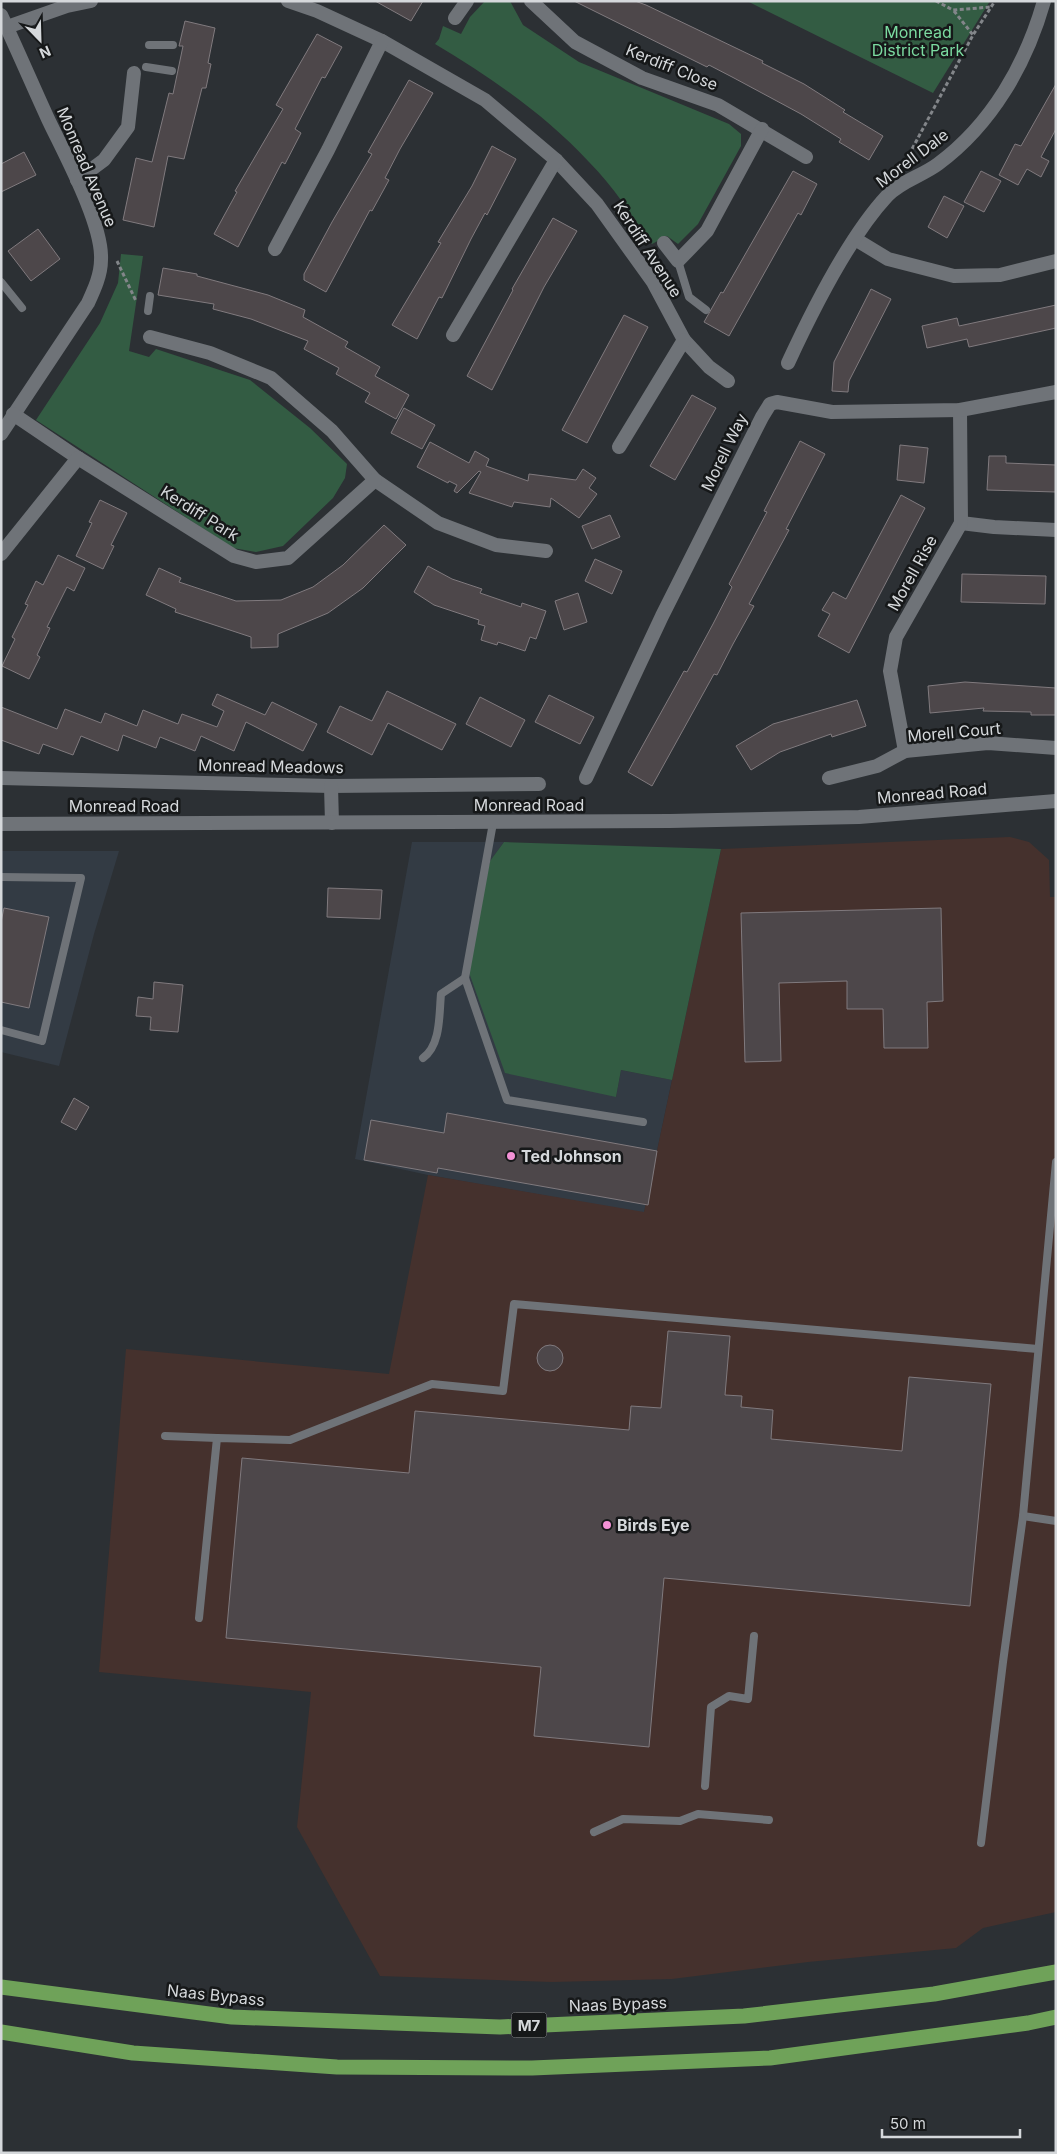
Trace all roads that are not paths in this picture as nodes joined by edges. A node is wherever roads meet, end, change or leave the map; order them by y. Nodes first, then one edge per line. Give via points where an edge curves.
1 (91, 1) edge
2 (288, 1) edge
3 (467, 1) edge
4 (531, 1) edge
5 (1044, 1) edge
6 (456, 18) dead end
7 (4, 21) edge
8 (382, 41) junction
9 (149, 44) dead end
10 (173, 45) dead end
11 (140, 70) joint
12 (172, 71) dead end
13 (762, 129) junction
14 (806, 157) dead end
15 (556, 160) junction
16 (77, 180) junction
17 (855, 239) junction
18 (664, 243) dead end
19 (275, 249) dead end
20 (678, 261) junction
21 (1056, 261) edge
22 (1, 282) edge
23 (150, 296) dead end
24 (22, 308) dead end
25 (144, 310) road end
26 (706, 310) dead end
27 (453, 335) dead end
28 (150, 337) dead end
29 (684, 340) junction
30 (788, 363) dead end
31 (728, 380) dead end
32 (1056, 392) edge
33 (960, 410) junction
34 (13, 414) junction
35 (1, 434) edge
36 (619, 447) dead end
37 (78, 458) junction
38 (375, 480) junction
39 (961, 523) junction
40 (1056, 530) edge
41 (546, 551) dead end
42 (1, 554) edge
43 (1056, 748) edge
44 (905, 751) junction
45 (1, 778) edge
46 (586, 778) dead end
47 (830, 778) dead end
48 (539, 784) dead end
49 (331, 786) junction
50 (1056, 800) edge
51 (332, 823) junction
52 (493, 823) junction
53 (1, 824) edge
54 (1, 877) edge
55 (465, 978) junction
56 (1, 1030) edge
57 (423, 1058) dead end
58 (643, 1122) dead end
59 (1056, 1162) edge
60 (1052, 1240) edge
61 (1038, 1349) junction
62 (165, 1436) dead end
63 (217, 1438) junction
64 (1023, 1516) junction
65 (1056, 1520) edge
66 (199, 1618) dead end
67 (754, 1636) dead end
68 (705, 1786) dead end
69 (769, 1820) dead end
70 (594, 1832) dead end
71 (981, 1843) dead end
72 (1056, 1972) edge
73 (1, 1987) edge
74 (1056, 2017) edge
75 (1, 2032) edge

1 - 7 street
2 - 8 street, Kerdiff Avenue
3 - 6 street
4 - 13 street, Kerdiff Close via 574,42 642,78 718,105
5 - 17 street, Morell Dale via 1021,63 1001,98 975,131 938,164 887,196
7 - 16 street, Monread Avenue
8 - 15 street, Kerdiff Avenue via 484,100
8 - 19 street
9 - 10 lane
11 - 12 lane
11 - 16 street via 128,127 104,160
13 - 14 street, Kerdiff Close
13 - 20 street via 707,231
15 - 27 street
15 - 29 street, Kerdiff Avenue via 597,204 653,282
16 - 34 street, Monread Avenue via 100,244 101,261 94,290
17 - 21 street via 888,259 954,276 1000,276
17 - 30 street, Morell Dale via 824,291
18 - 20 street
20 - 26 lane via 689,297
22 - 24 lane
23 - 25 lane
28 - 38 street via 210,353 272,378 332,431
29 - 31 street, Kerdiff Avenue via 709,367
29 - 36 street
32 - 33 street, Morell Way
33 - 39 street
33 - 46 street, Morell Way via 832,412 777,402 770,404 662,616
34 - 35 street, Monread Avenue
34 - 37 street, Kerdiff Park
37 - 38 street, Kerdiff Park via 234,556 256,562 288,558
37 - 42 street
38 - 41 street via 438,523 496,545
39 - 40 street
39 - 44 street, Morell Rise via 896,637 890,672
43 - 44 street, Morell Court via 988,743
44 - 47 street, Morell Court via 877,766
45 - 49 street, Monread Meadows
48 - 49 street, Monread Meadows
49 - 51 street
50 - 52 street, Monread Road via 859,817
51 - 52 street, Monread Road
51 - 53 street, Monread Road
52 - 55 lane
54 - 56 lane via 81,878 42,1041
55 - 57 lane via 442,994 435,1039 431,1052
55 - 58 lane via 507,1100
59 - 60 lane
60 - 61 lane
61 - 63 lane via 514,1304 504,1391 432,1384 290,1440
61 - 64 lane
62 - 63 lane
63 - 66 lane
64 - 65 lane
64 - 71 lane
67 - 68 lane via 748,1699 729,1696 711,1707
69 - 70 lane via 698,1814 680,1821 623,1819
72 - 73 highway, Naas Bypass / M7 via 934,1994 744,2016 500,2027 232,2016
74 - 75 highway via 770,2058 532,2068 337,2067 133,2053

